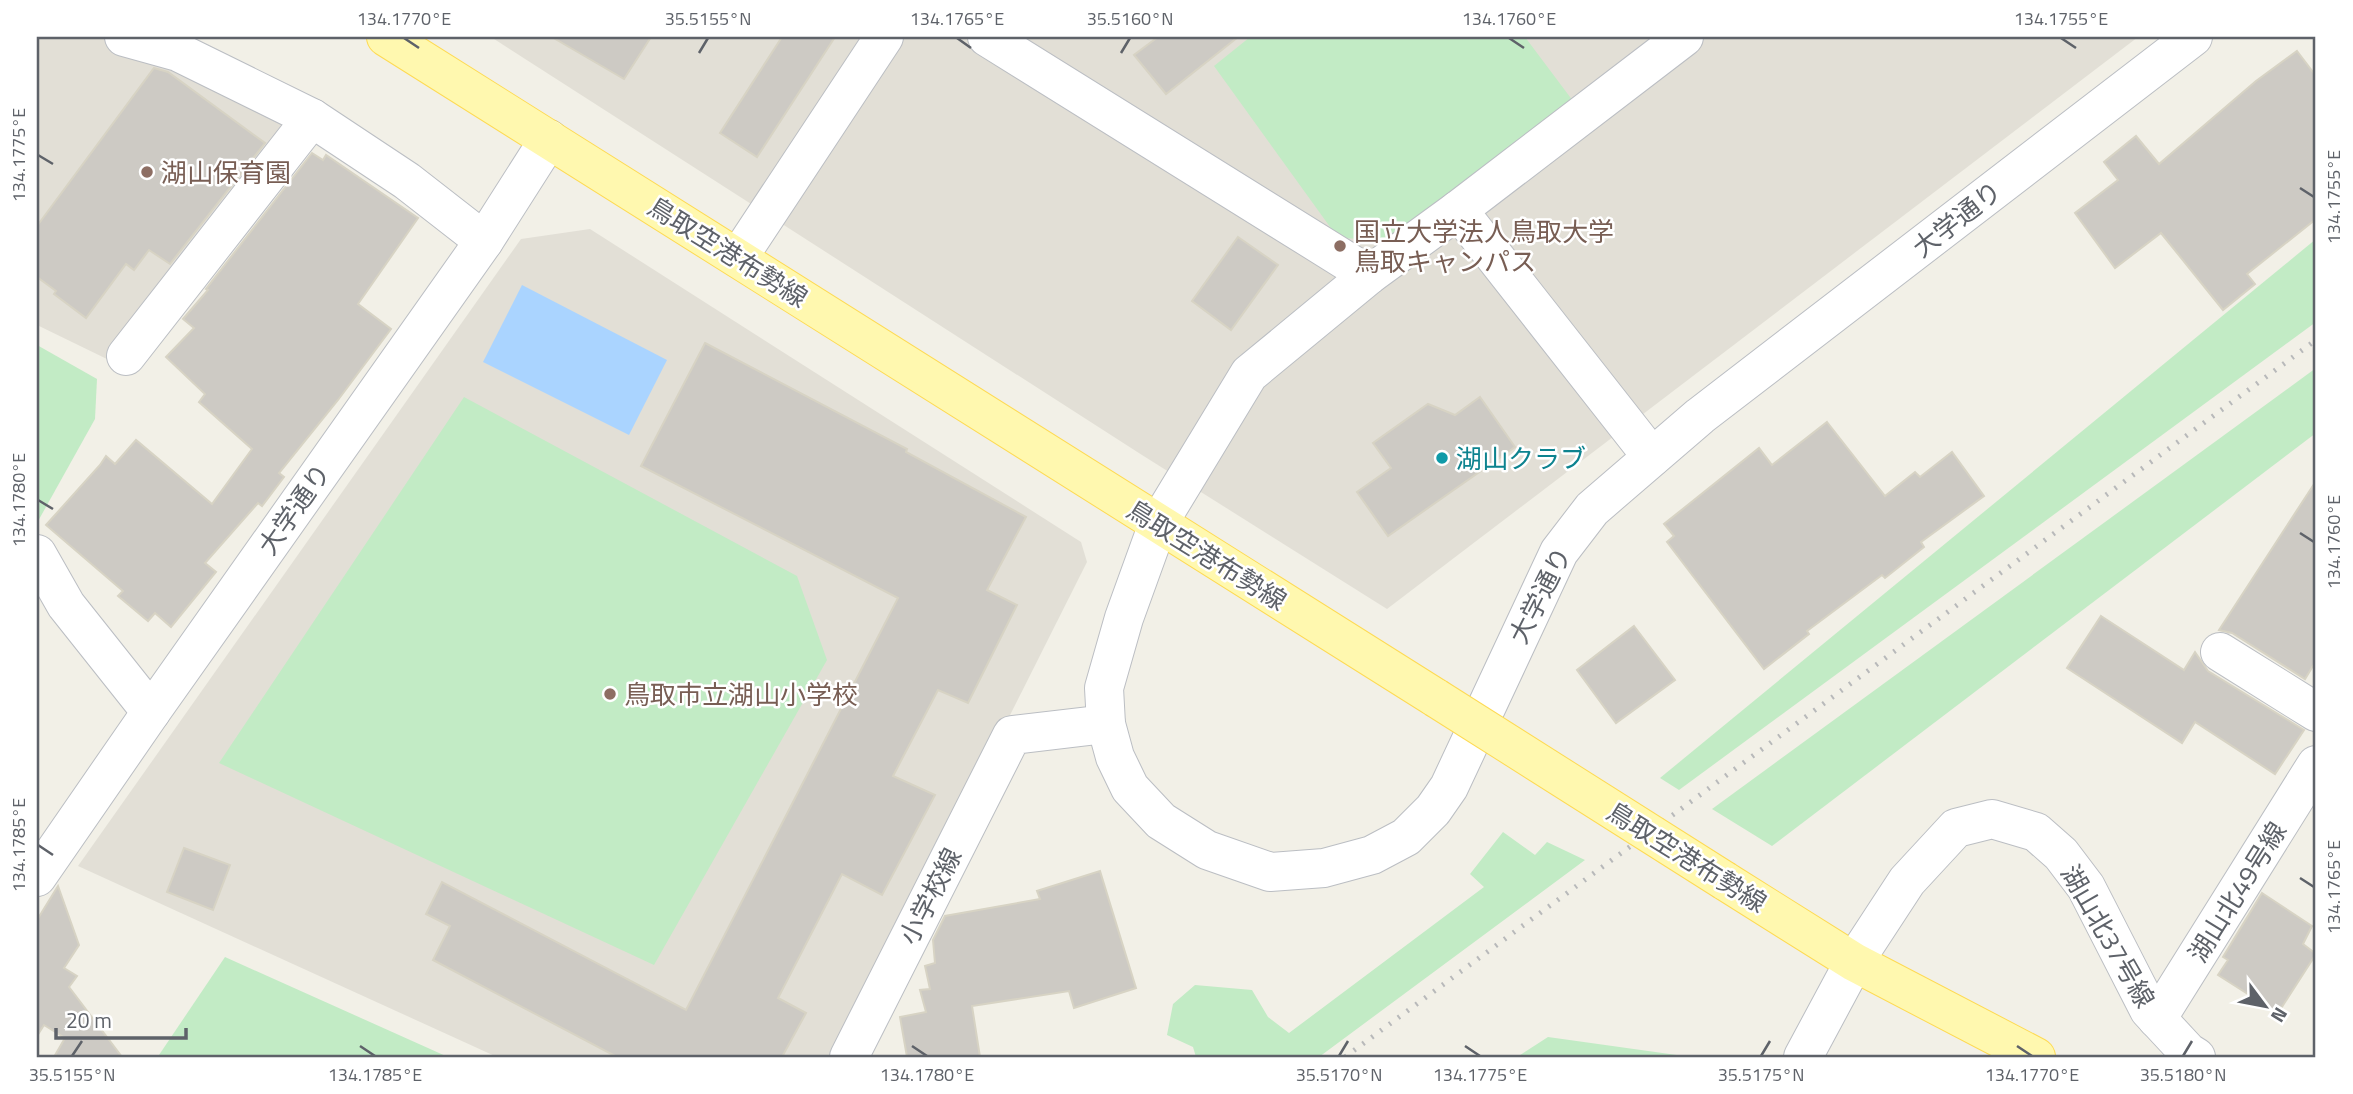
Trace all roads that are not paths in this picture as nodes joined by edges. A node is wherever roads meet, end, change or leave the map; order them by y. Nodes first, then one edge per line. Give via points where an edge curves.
1 (124, 37) edge
2 (387, 37) edge
3 (884, 37) edge
4 (987, 37) edge
5 (1684, 37) edge
6 (2193, 37) edge
7 (312, 118) junction
8 (549, 139) junction
9 (1458, 210) junction
10 (484, 241) junction
11 (738, 258) junction
12 (1369, 275) junction
13 (126, 356) dead end
14 (1652, 457) junction
15 (1158, 524) junction
16 (37, 554) edge
17 (2220, 652) dead end
18 (150, 712) junction
19 (2316, 712) edge
20 (1106, 724) junction
21 (2316, 765) edge
22 (37, 877) edge
23 (1854, 962) junction
24 (2157, 1019) junction
25 (849, 1057) edge
26 (1803, 1057) edge
27 (2036, 1057) edge
28 (2196, 1057) edge

1 - 7 street via 178,52
2 - 8 main road, 鳥取空港布勢線
3 - 11 street
4 - 12 street
5 - 9 street, 大学通り
6 - 14 street, 大学通り
7 - 10 street via 407,181
7 - 13 street
8 - 10 street, 大学通り
8 - 11 main road, 鳥取空港布勢線
9 - 12 street, 大学通り
9 - 14 street
10 - 18 street, 大学通り
11 - 15 main road, 鳥取空港布勢線
12 - 15 street, 大学通り via 1249,374
14 - 20 street, 大学通り via 1592,509 1559,552 1449,787 1433,810 1406,837 1372,855 1324,869 1270,872 1207,850 1161,821 1129,788
15 - 20 street, 大学通り via 1104,688
15 - 23 main road, 鳥取空港布勢線, bridge
16 - 18 street via 66,606
17 - 19 street
18 - 22 street, 大学通り
20 - 25 street, 小学校線 via 1012,735
21 - 24 street, 湖山北49号線
23 - 24 street, 湖山北37号線 via 1907,881 1956,828 1992,819 2036,832 2061,854 2086,887
23 - 26 street, 湖山北37号線
23 - 27 main road, 鳥取空港布勢線
24 - 28 street, 湖山北37号線

